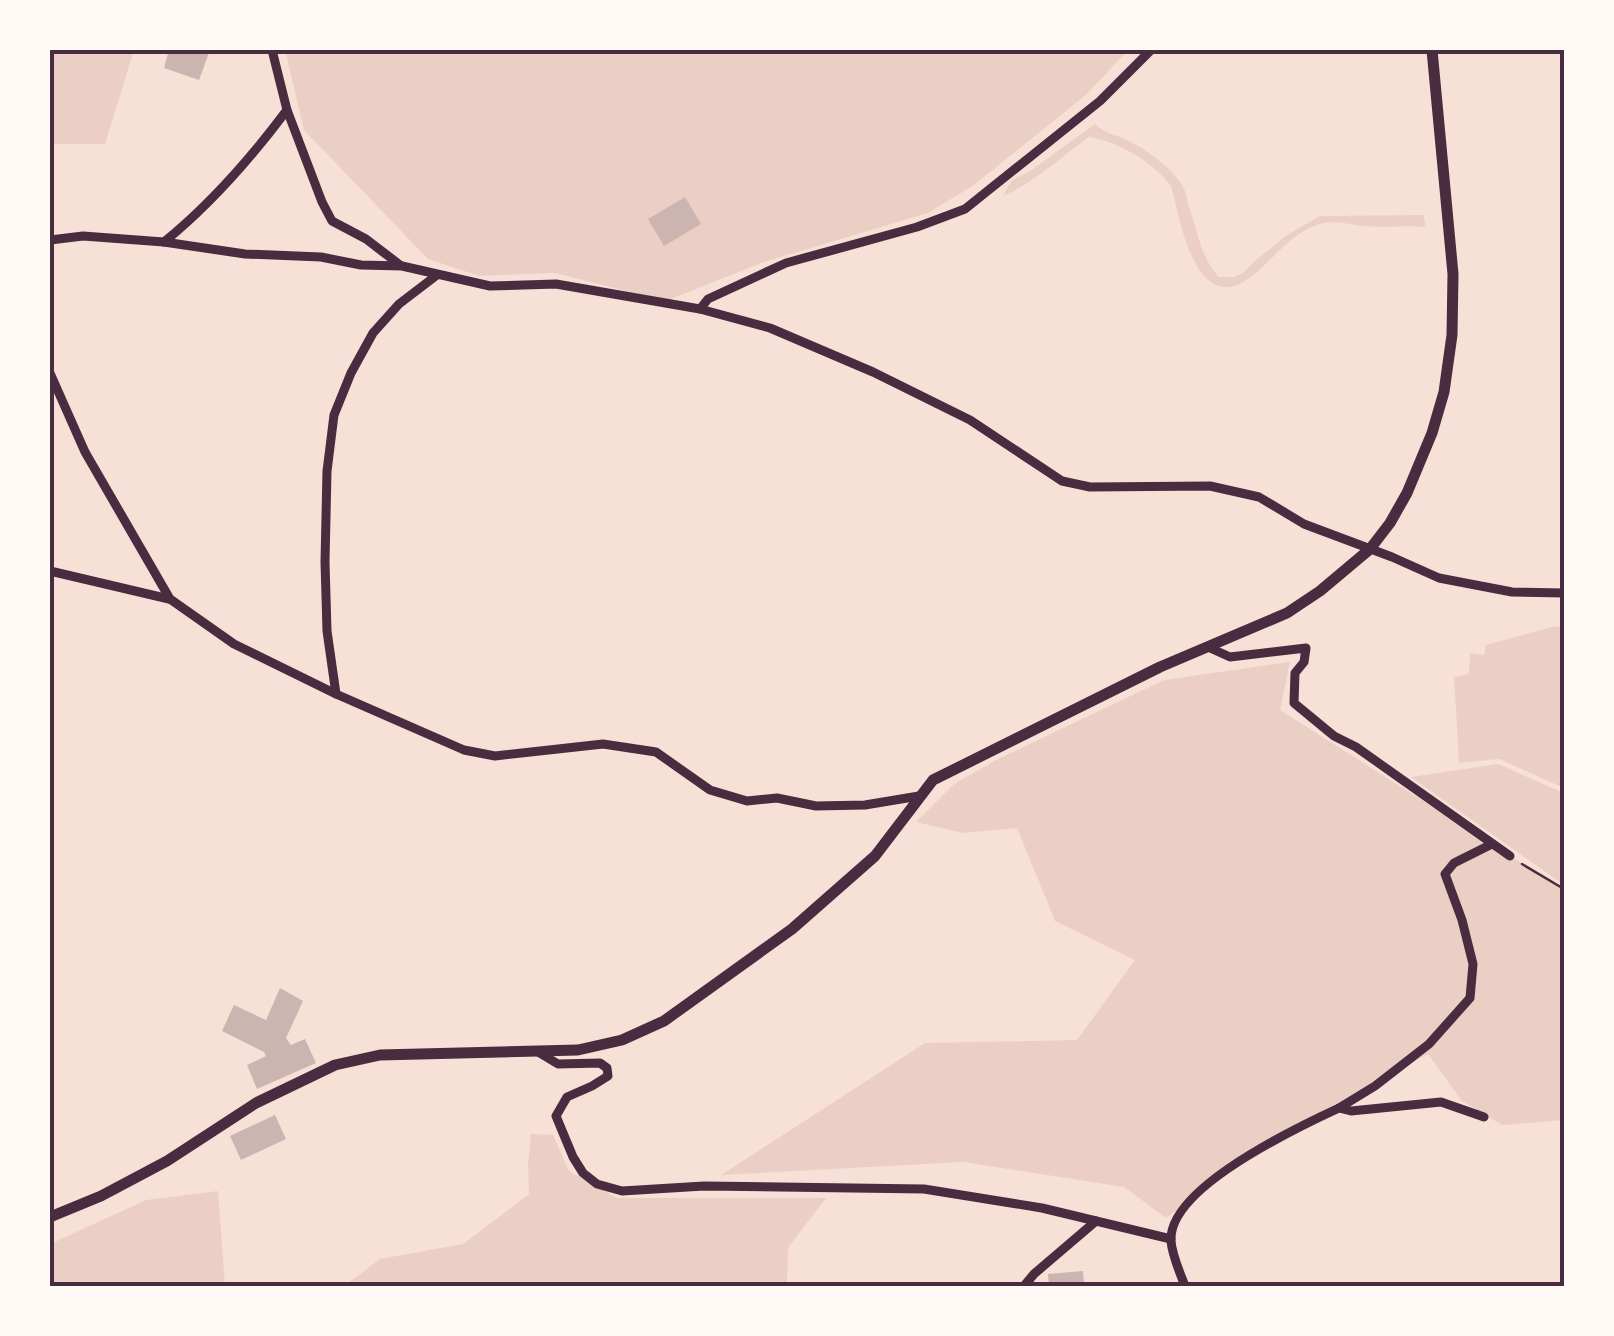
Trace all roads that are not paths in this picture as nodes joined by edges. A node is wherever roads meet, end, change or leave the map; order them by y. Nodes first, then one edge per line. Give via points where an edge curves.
1 (272, 50) edge
2 (1151, 50) edge
3 (1432, 50) edge
4 (287, 110) junction
5 (50, 240) edge
6 (164, 242) junction
7 (402, 266) junction
8 (437, 275) junction
9 (700, 309) junction
10 (50, 374) edge
11 (1370, 548) junction
12 (50, 570) edge
13 (1564, 593) edge
14 (170, 599) junction
15 (1208, 647) junction
16 (336, 694) junction
17 (919, 796) junction
18 (1492, 844) junction
19 (1510, 856) road end
20 (538, 1052) junction
21 (1339, 1108) junction
22 (1484, 1116) dead end
23 (50, 1218) edge
24 (1096, 1221) junction
25 (1171, 1240) junction
26 (1024, 1286) edge
27 (1185, 1286) edge

1 - 4 street
2 - 9 street via 1100,102 965,209 786,263 708,299
3 - 11 street via 1453,274 1452,335 1432,433 1407,493
4 - 6 street via 254,154
4 - 7 street via 332,221
5 - 6 street
6 - 7 street
7 - 8 street
8 - 9 street via 490,286 556,284
8 - 16 street via 373,333 334,415 325,562
9 - 11 street via 770,328 873,372 970,420 1062,481 1090,487 1210,486 1259,496 1304,524
10 - 14 street via 85,452
11 - 13 street via 1439,578 1512,592
11 - 15 street via 1287,613
12 - 14 street
14 - 16 street via 234,644
15 - 17 street via 997,746 932,780
15 - 18 street via 1230,657 1306,648 1295,673 1294,703
16 - 17 street via 464,750 495,756 602,744 656,752 710,790 747,802 777,798 865,806
17 - 20 street via 875,856 792,929 664,1021 622,1040
18 - 19 street
18 - 21 street via 1445,874 1473,964 1470,998 1401,1068
20 - 23 street via 380,1055 334,1065 256,1104 167,1161
20 - 24 street via 558,1064 608,1068 608,1076 566,1097 556,1116 583,1174 597,1184 622,1191 924,1189
21 - 22 street via 1440,1102
21 - 25 street via 1224,1170 1175,1221
24 - 25 street
24 - 26 street
25 - 27 street

